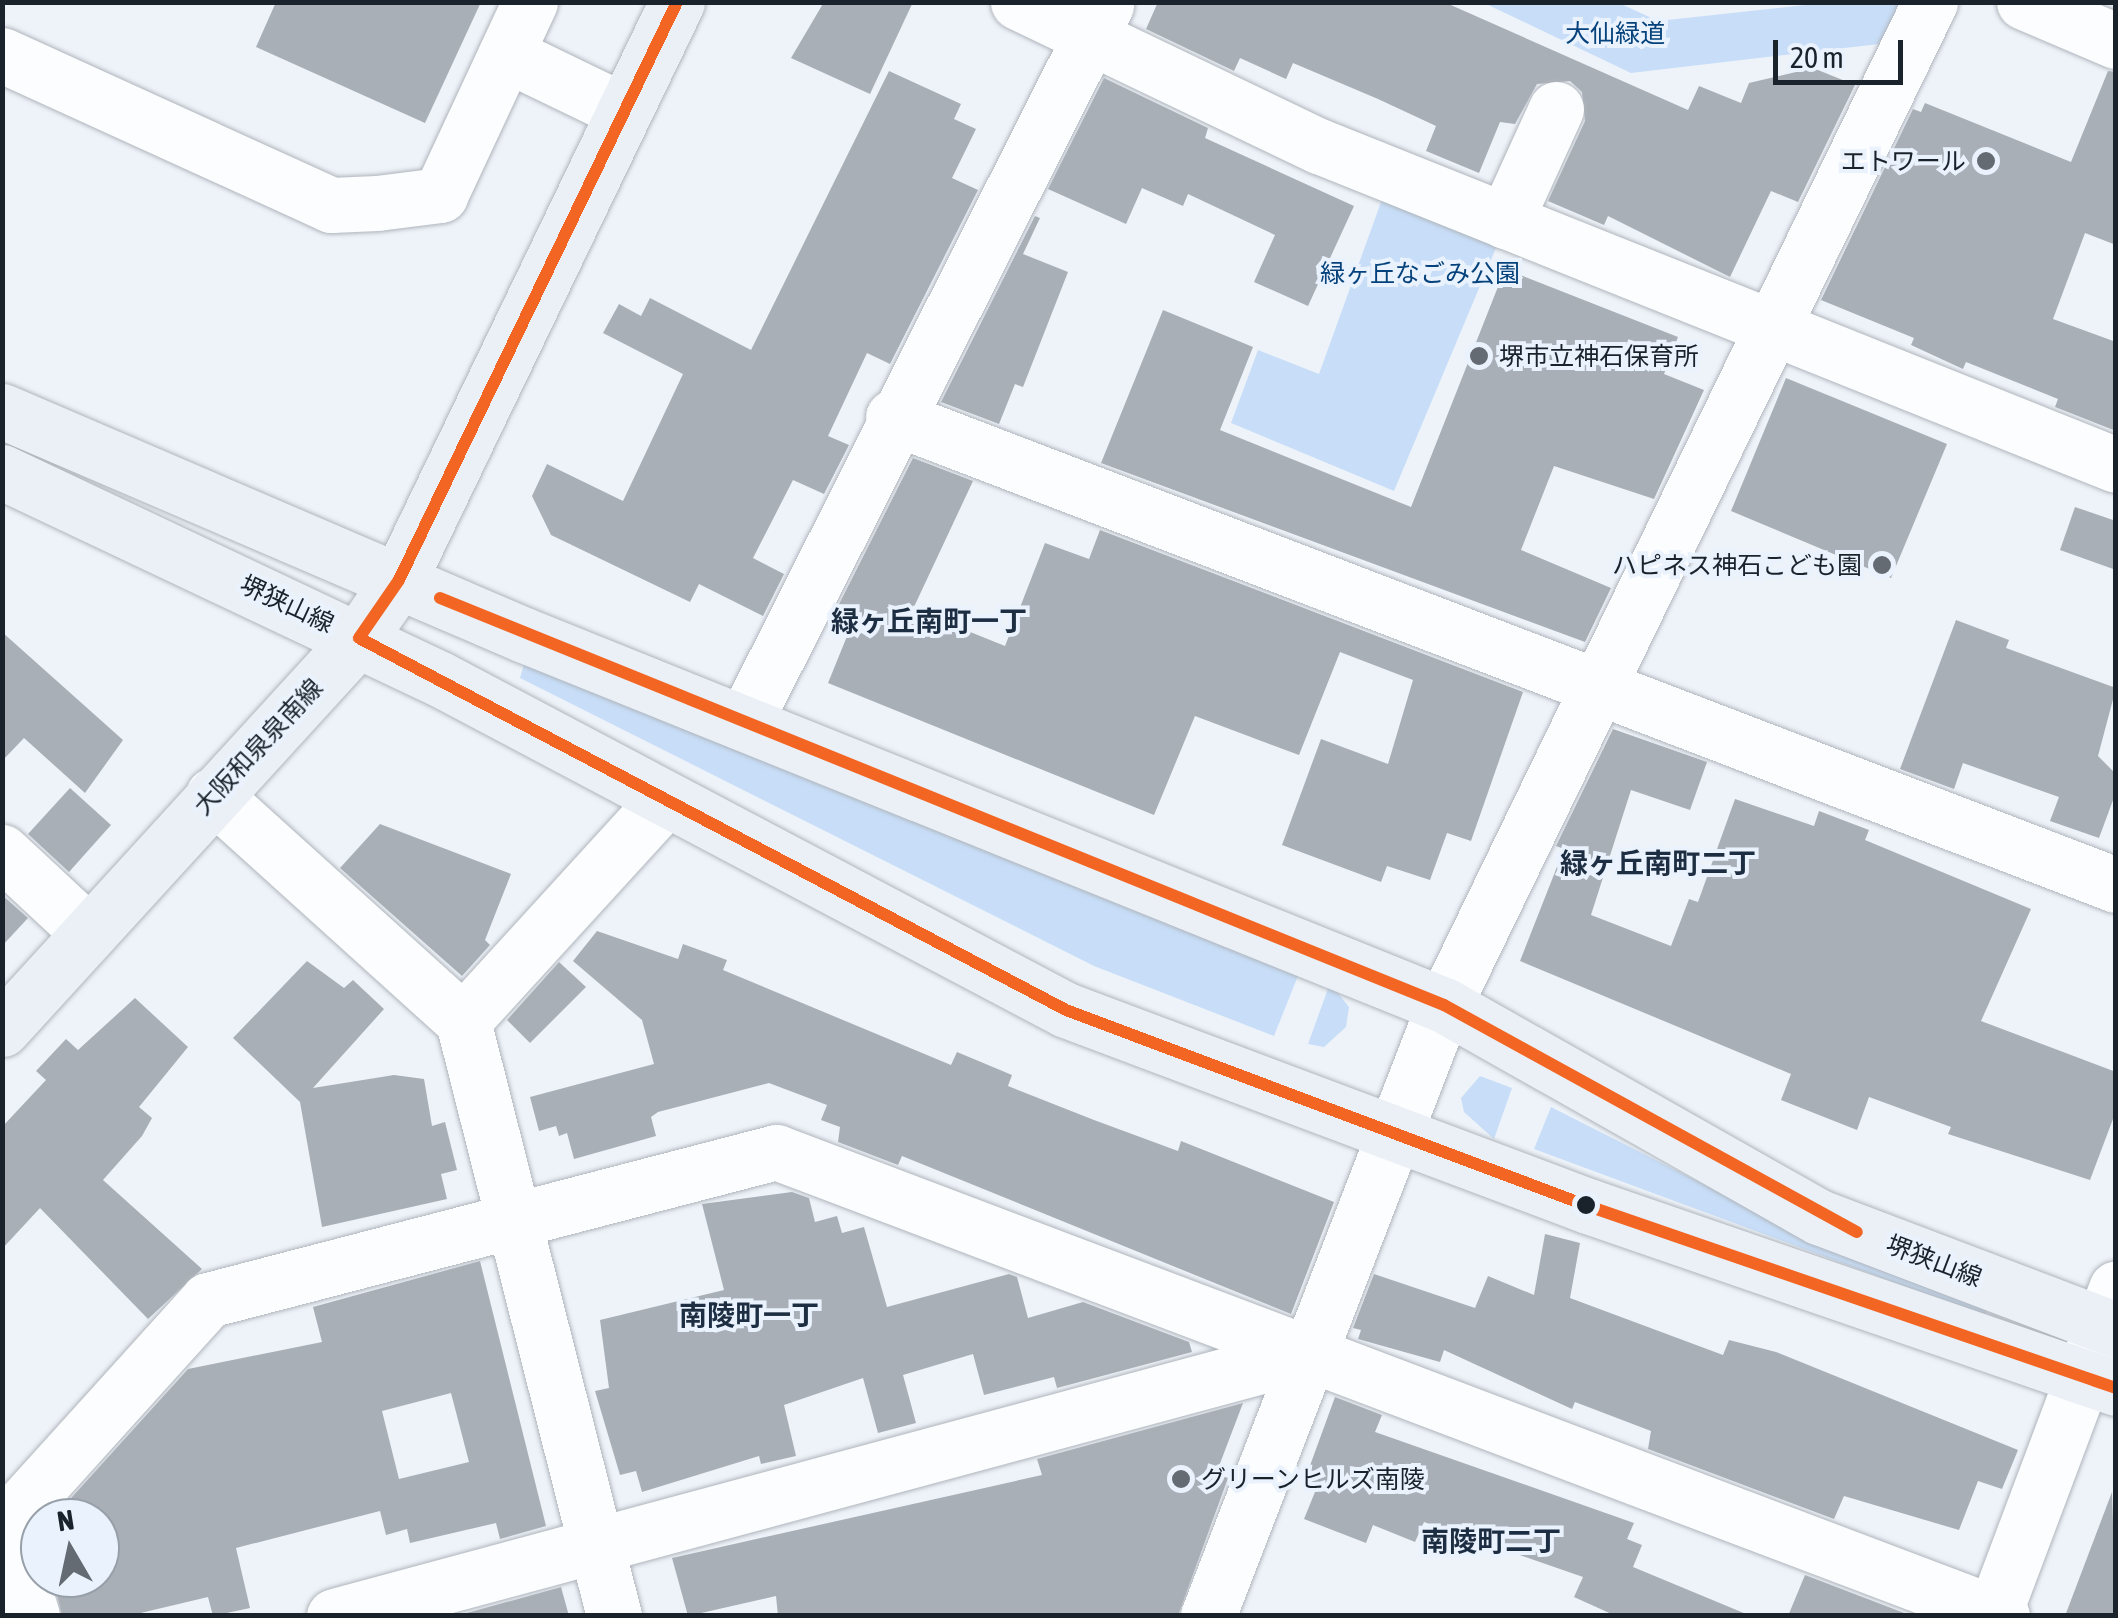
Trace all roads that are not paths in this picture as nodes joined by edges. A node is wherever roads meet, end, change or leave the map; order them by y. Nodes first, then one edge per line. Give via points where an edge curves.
1 (530, 2) edge
2 (677, 2) edge
3 (1018, 2) edge
4 (1930, 2) edge
5 (2024, 2) edge
6 (1098, 19) edge
7 (2116, 41) edge
8 (506, 54) junction
9 (2, 55) edge
10 (1556, 109) dead end
11 (624, 111) junction
12 (1505, 221) junction
13 (1771, 328) junction
14 (2, 411) edge
15 (893, 416) junction
16 (2116, 465) edge
17 (2, 472) edge
18 (400, 580) junction
19 (358, 638) junction
20 (1598, 685) junction
21 (745, 721) junction
22 (213, 795) junction
23 (664, 800) junction
24 (2, 852) edge
25 (2116, 885) edge
26 (89, 933) junction
27 (1444, 1005) junction
28 (463, 1021) junction
29 (2, 1029) edge
30 (1388, 1133) junction
31 (514, 1221) junction
32 (2111, 1314) edge
33 (1309, 1353) junction
34 (2099, 1382) edge
35 (4, 1522) edge
36 (596, 1546) junction
37 (1996, 1614) edge
38 (32, 1616) edge
39 (334, 1616) edge
40 (614, 1616) edge
41 (1208, 1616) edge

1 - 8 street
2 - 11 main road, 大阪和泉泉南線
3 - 6 street
4 - 13 street
5 - 7 street
6 - 12 street via 1319,146
6 - 15 street
8 - 9 street via 440,194 331,205
8 - 11 street
10 - 12 street
11 - 18 main road, 大阪和泉泉南線
12 - 13 street
13 - 16 street
13 - 20 street
14 - 18 main road, 堺狭山線
15 - 20 street
15 - 21 street
17 - 19 main road, 堺狭山線
18 - 19 main road, 大阪和泉泉南線
18 - 21 main road, 堺狭山線
19 - 22 main road, 大阪和泉泉南線
19 - 23 main road, 堺狭山線
20 - 25 street
20 - 27 street
21 - 27 main road, 堺狭山線
22 - 26 main road, 大阪和泉泉南線
22 - 28 street
23 - 28 street
23 - 30 main road, 堺狭山線 via 1066,1010
24 - 26 street
26 - 29 main road, 大阪和泉泉南線
27 - 30 street
27 - 32 main road, 堺狭山線 via 1819,1217
28 - 31 street
30 - 33 street
30 - 34 main road, 堺狭山線
31 - 33 street via 776,1152
31 - 35 street via 208,1300
31 - 36 street
32 - 34 street
33 - 36 street
33 - 37 street
33 - 41 street
34 - 37 street
35 - 38 street
36 - 39 street
36 - 40 street

